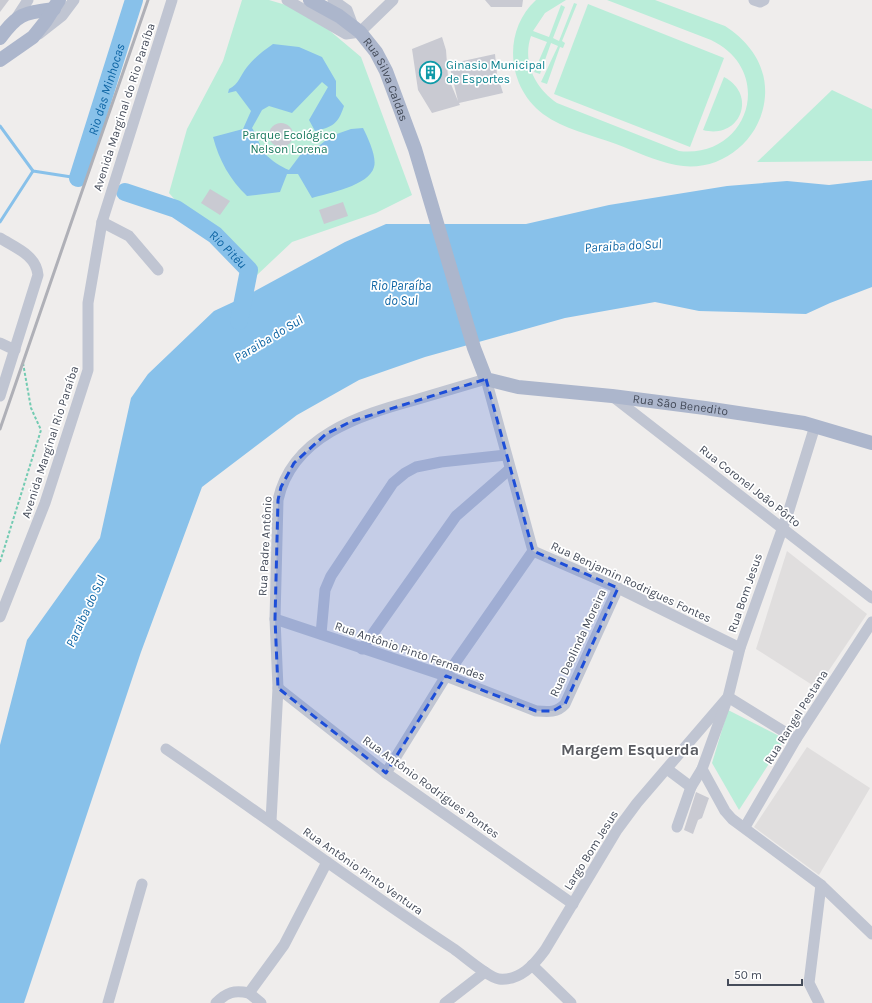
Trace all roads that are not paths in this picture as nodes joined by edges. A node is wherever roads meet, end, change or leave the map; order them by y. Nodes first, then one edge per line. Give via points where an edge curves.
1 (28, 0) edge
2 (74, 0) edge
3 (172, 0) edge
4 (287, 0) edge
5 (310, 0) edge
6 (393, 0) edge
7 (754, 0) edge
8 (764, 0) edge
9 (333, 2) edge
10 (57, 4) edge
11 (6, 29) edge
12 (357, 29) junction
13 (30, 38) junction
14 (0, 60) edge
15 (102, 222) junction
16 (0, 238) edge
17 (158, 270) dead end
18 (0, 343) edge
19 (15, 350) junction
20 (486, 379) junction
21 (3, 381) edge
22 (0, 396) edge
23 (612, 396) junction
24 (815, 426) junction
25 (872, 443) edge
26 (506, 455) junction
27 (510, 469) junction
28 (782, 526) junction
29 (533, 551) junction
30 (618, 588) junction
31 (872, 598) edge
32 (0, 617) edge
33 (275, 619) junction
34 (872, 622) edge
35 (321, 634) junction
36 (740, 648) junction
37 (362, 649) junction
38 (446, 676) junction
39 (278, 688) junction
40 (728, 697) junction
41 (536, 711) joint
42 (796, 739) junction
43 (166, 749) dead end
44 (667, 769) junction
45 (702, 769) junction
46 (386, 773) junction
47 (691, 786) junction
48 (271, 821) junction
49 (677, 827) dead end
50 (745, 827) junction
51 (327, 862) junction
52 (142, 884) dead end
53 (821, 885) junction
54 (573, 904) junction
55 (870, 929) edge
56 (545, 950) joint
57 (532, 965) junction
58 (485, 972) junction
59 (250, 993) junction
60 (108, 1003) edge
61 (216, 1003) edge
62 (261, 1003) edge
63 (445, 1003) edge
64 (571, 1003) edge
65 (819, 1003) edge

1 - 11 street
2 - 13 street via 58,20
3 - 15 street, Avenida Marginal do Rio Paraíba
4 - 12 street via 346,34
5 - 9 main road, Rua Silva Caldas
6 - 12 street
7 - 8 street
9 - 12 main road, Rua Silva Caldas
10 - 11 main road via 30,12
10 - 13 main road
11 - 13 main road
12 - 20 main road, Rua Silva Caldas via 376,52 400,106 474,348
13 - 14 main road
15 - 17 street via 129,236
15 - 32 street, Avenida Marginal Rio Paraíba via 88,303 88,370 42,510
16 - 19 street via 31,257 38,275
18 - 19 street
19 - 21 street
20 - 23 main road, Rua São Benedito via 518,387
20 - 26 street
20 - 33 street, Rua Padre Antônio via 376,411 326,434 303,453 288,472 278,500
21 - 22 street
23 - 24 main road, Rua São Benedito
23 - 28 street, Rua Coronel João Pôrto
24 - 25 main road, Rua São Benedito
24 - 28 street, Rua Bom Jesus
26 - 27 street
26 - 35 street via 441,462 416,468 393,483 331,576 324,596
27 - 29 street
27 - 37 street via 456,516
28 - 31 street, Rua Coronel João Pôrto
28 - 36 street, Rua Bom Jesus
29 - 30 street, Rua Benjamin Rodrigues Fontes
29 - 38 street
30 - 36 street, Rua Benjamin Rodrigues Fontes
30 - 41 street, Rua Deolinda Moreira via 565,704 553,711
33 - 35 street, Rua Antônio Pinto Fernandes
33 - 39 street, Rua Padre Antônio
34 - 42 street, Rua Rangel Pestana
35 - 37 street, Rua Antônio Pinto Fernandes
36 - 40 street, Rua Bom Jesus
37 - 38 street, Rua Antônio Pinto Fernandes
38 - 41 street, Rua Antônio Pinto Fernandes
38 - 46 street
39 - 46 street, Rua Antônio Rodrigues Pontes
39 - 48 street, Rua Padre Antônio
40 - 42 street
40 - 44 street, Largo Bom Jesus
40 - 45 street, Rua Bom Jesus
42 - 50 street, Rua Rangel Pestana
43 - 48 street, Rua Antônio Pinto Ventura
44 - 47 street
44 - 54 street, Largo Bom Jesus via 617,830
45 - 47 street
45 - 50 street via 725,811
46 - 54 street, Rua Antônio Rodrigues Pontes
47 - 49 street
48 - 51 street, Rua Antônio Pinto Ventura
50 - 53 street
51 - 58 street, Rua Antônio Pinto Ventura via 407,919 470,959
51 - 59 street via 284,945
52 - 60 street
53 - 55 street
53 - 65 street via 809,983
54 - 56 street, Largo Bom Jesus
56 - 57 street, Rua Antônio Pinto Ventura
57 - 58 street, Rua Antônio Pinto Ventura via 512,978 499,979
57 - 64 street
58 - 63 street
59 - 61 street via 232,991 224,994
59 - 62 street

